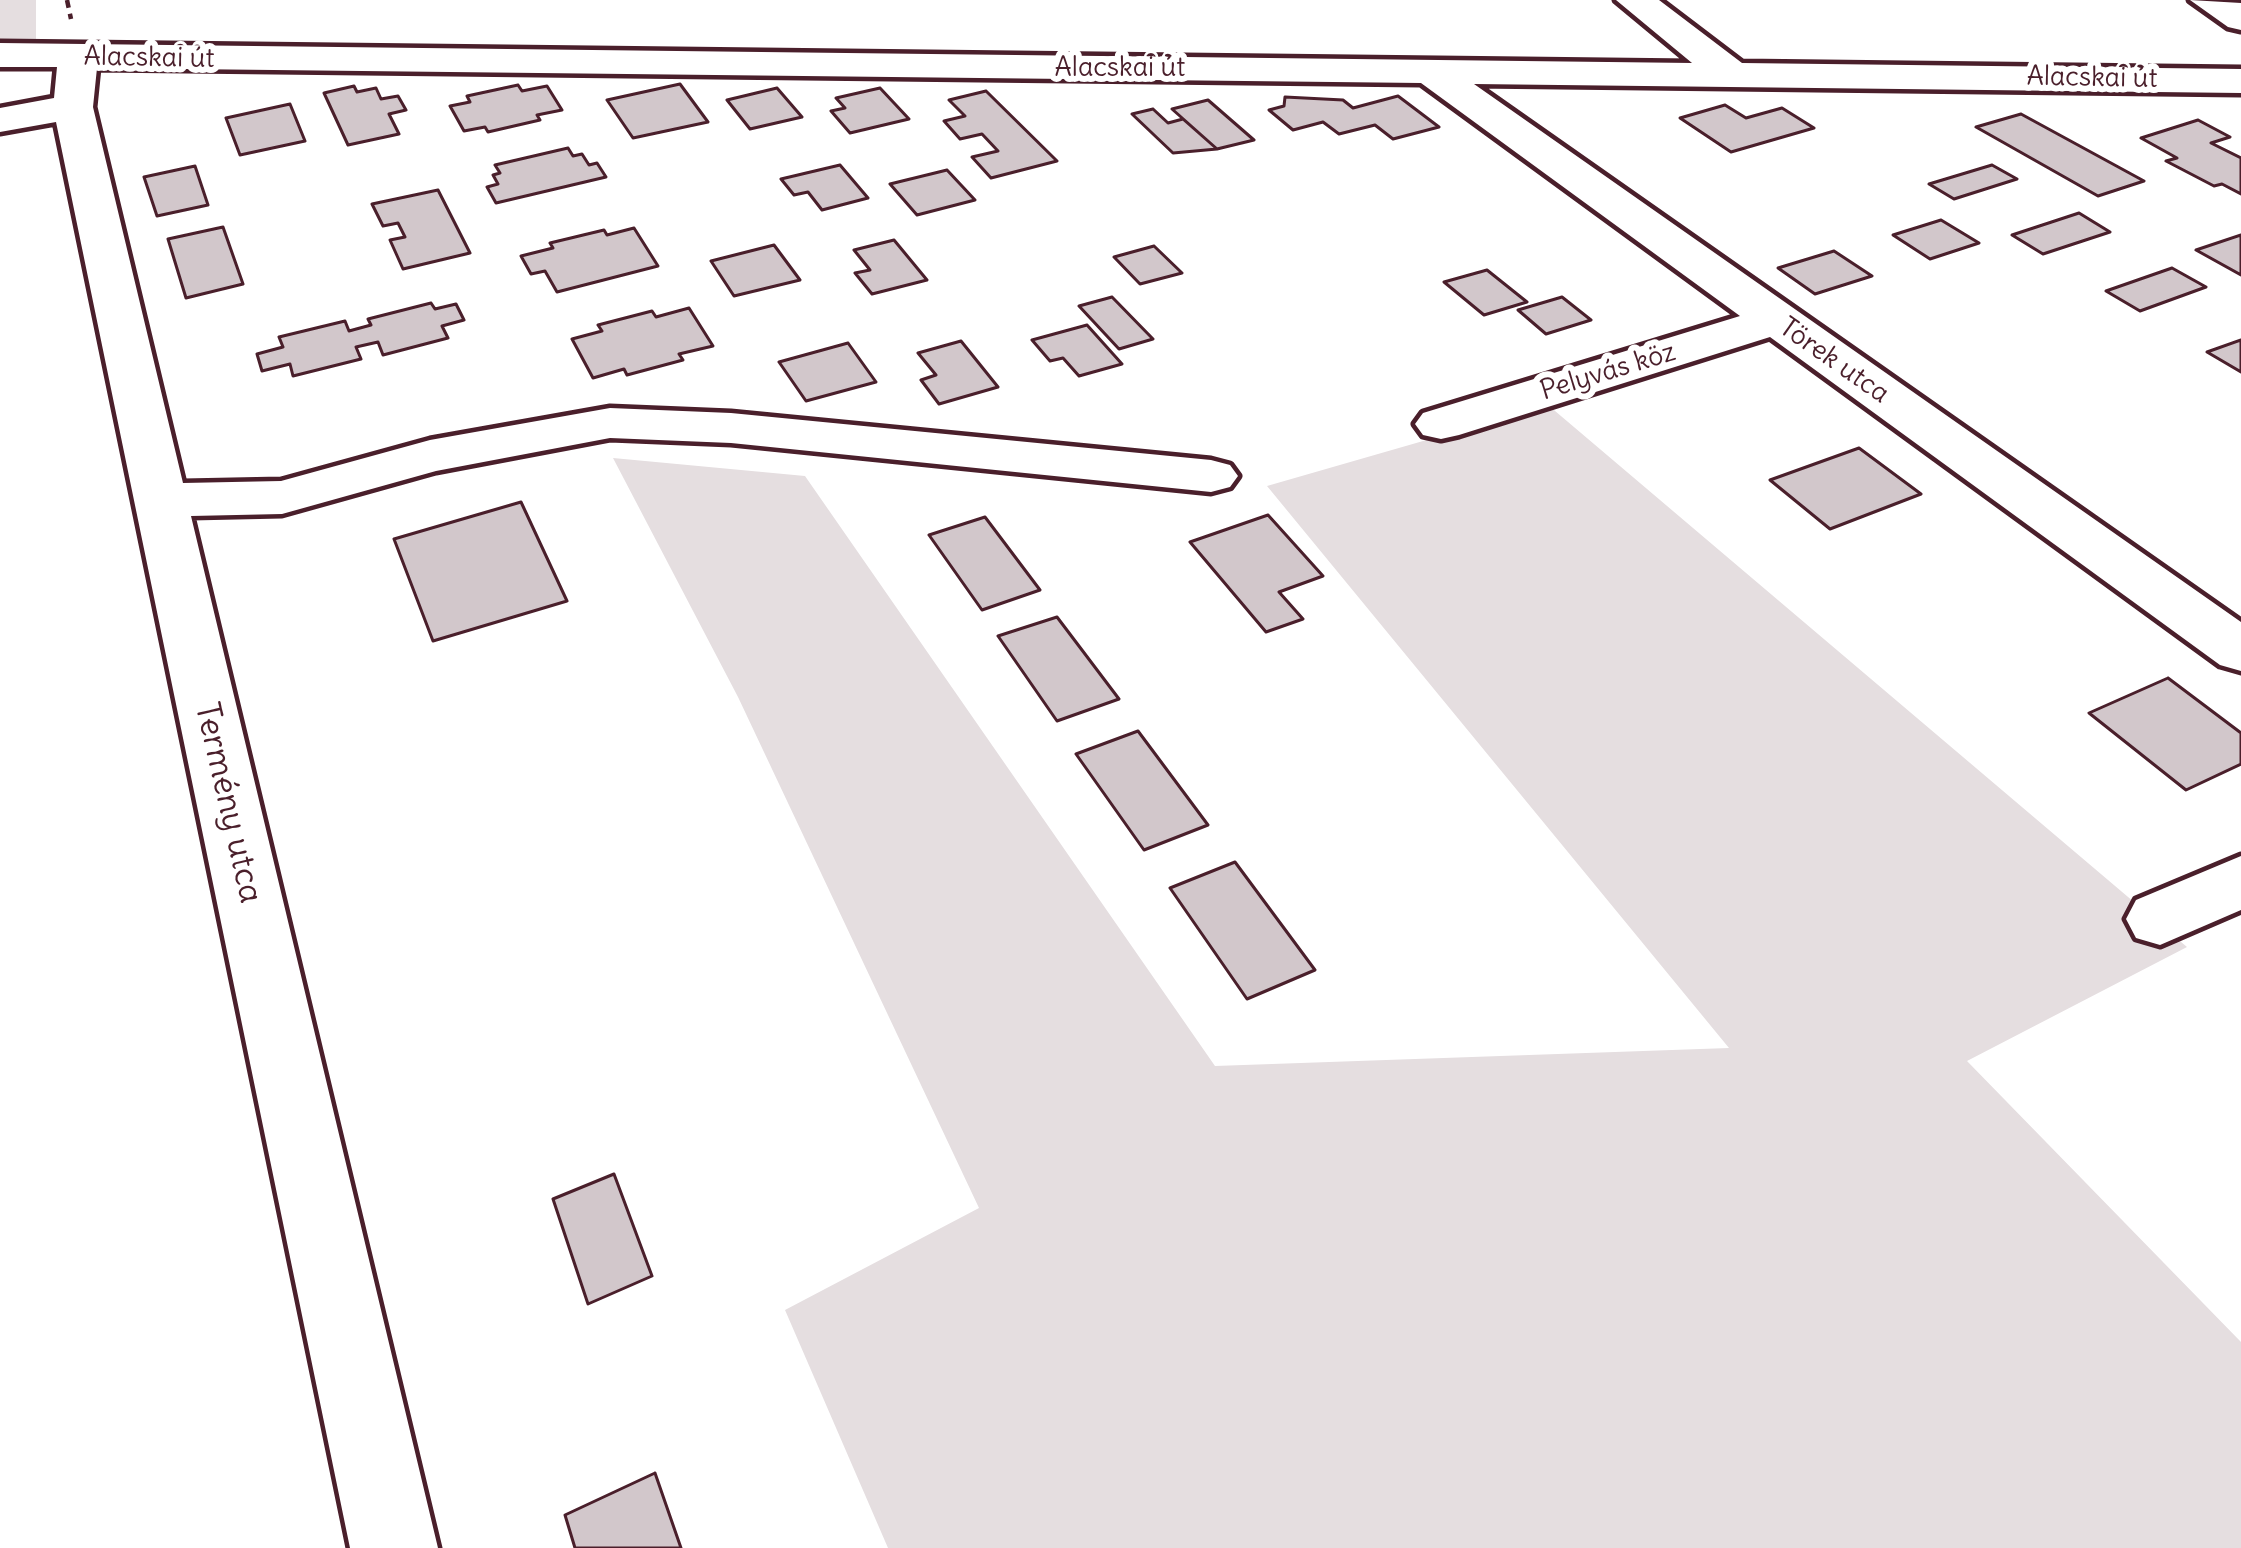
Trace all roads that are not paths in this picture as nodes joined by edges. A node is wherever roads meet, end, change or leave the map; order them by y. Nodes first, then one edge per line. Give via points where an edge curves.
1 (1635, 0) edge
2 (2209, 0) edge
3 (2241, 19) edge
4 (0, 55) edge
5 (78, 56) junction
6 (1427, 70) junction
7 (1732, 75) junction
8 (2234, 86) edge
9 (73, 106) junction
10 (0, 120) edge
11 (1776, 320) junction
12 (1441, 424) dead end
13 (1211, 476) dead end
14 (161, 500) junction
15 (2241, 651) edge
16 (2241, 881) edge
17 (2160, 919) dead end
18 (394, 1548) edge

1 - 7 street
2 - 3 street
4 - 5 street, Alacskai út
5 - 6 street, Alacskai út
5 - 9 street, Termény utca
6 - 7 street, Alacskai út
6 - 11 street, Törek utca
7 - 8 street, Alacskai út
9 - 10 street
9 - 14 street, Termény utca
11 - 12 street, Pelyvás köz
11 - 15 street, Törek utca
13 - 14 street via 610,423 430,456 282,496
14 - 18 street, Termény utca
16 - 17 street

